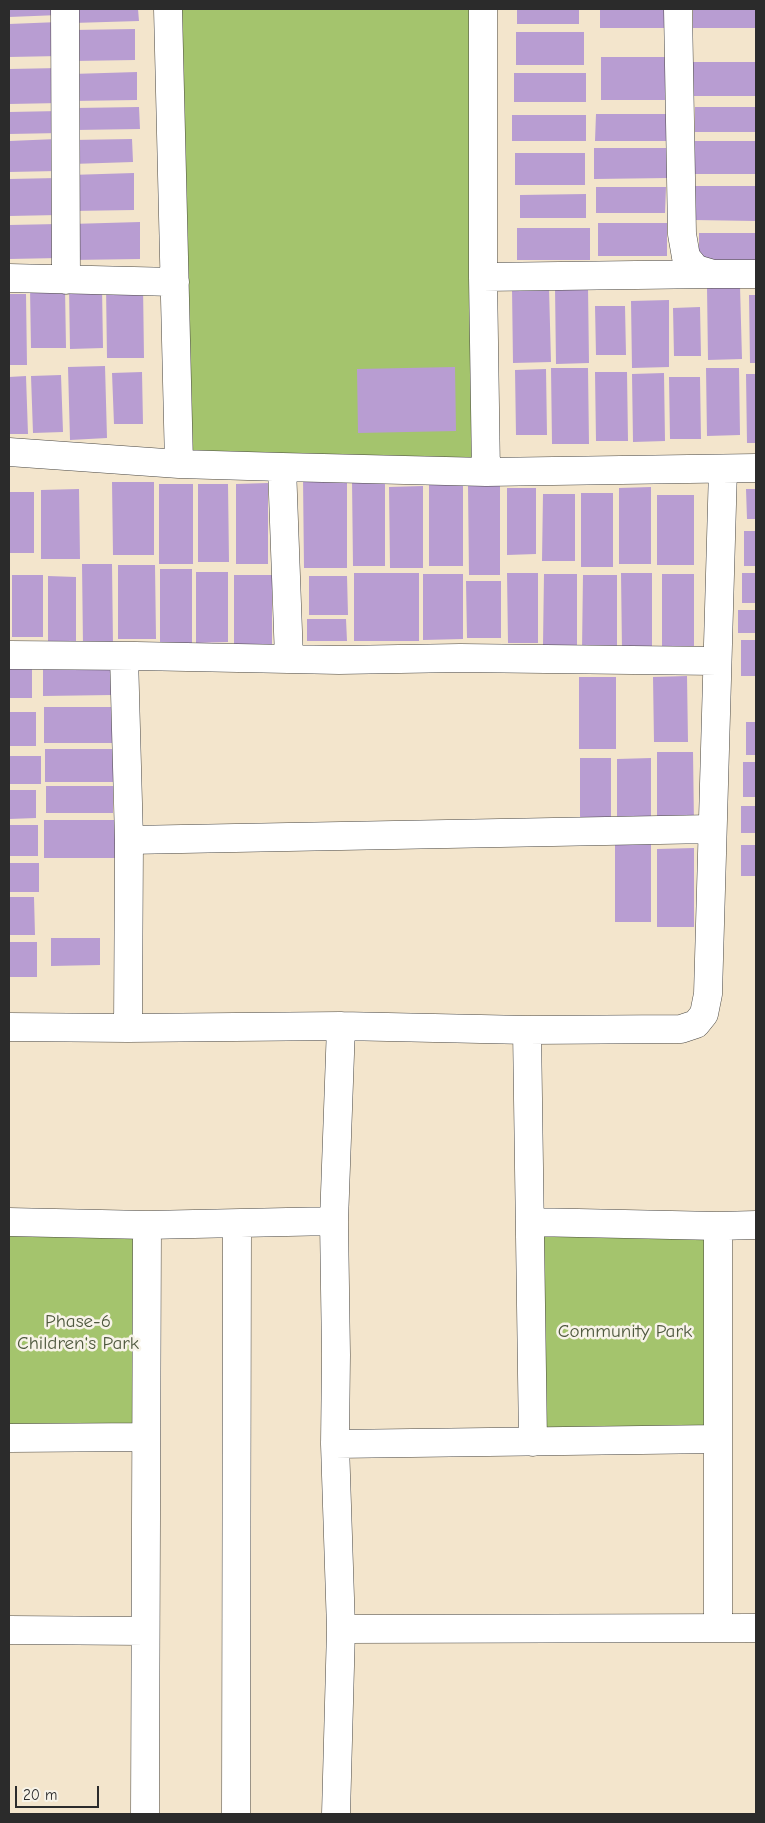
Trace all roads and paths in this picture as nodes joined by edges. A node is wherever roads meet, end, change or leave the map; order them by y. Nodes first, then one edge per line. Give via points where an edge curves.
1 (66, 9) edge
2 (168, 9) edge
3 (483, 9) edge
4 (678, 9) edge
5 (712, 274) junction
6 (756, 274) edge
7 (483, 277) junction
8 (9, 278) edge
9 (66, 280) junction
10 (175, 282) junction
11 (9, 452) edge
12 (179, 464) junction
13 (282, 467) junction
14 (756, 468) edge
15 (723, 469) junction
16 (486, 472) junction
17 (9, 655) edge
18 (124, 656) junction
19 (289, 659) junction
20 (717, 660) junction
21 (712, 829) junction
22 (129, 840) junction
23 (341, 1026) junction
24 (9, 1027) edge
25 (128, 1028) junction
26 (527, 1030) junction
27 (334, 1221) junction
28 (9, 1222) edge
29 (531, 1222) junction
30 (237, 1224) junction
31 (147, 1225) junction
32 (756, 1225) edge
33 (718, 1226) junction
34 (146, 1437) junction
35 (9, 1438) edge
36 (718, 1438) junction
37 (533, 1442) junction
38 (335, 1444) junction
39 (718, 1628) junction
40 (756, 1628) edge
41 (341, 1629) junction
42 (9, 1630) edge
43 (145, 1631) junction
44 (144, 1814) edge
45 (236, 1814) edge
46 (336, 1814) edge

1 - 9 street
2 - 10 street
3 - 7 street
4 - 5 street via 682,234 686,256 696,269
5 - 6 street
5 - 7 street
7 - 16 street
8 - 9 street
9 - 10 street
10 - 12 street
11 - 12 street
12 - 13 street
13 - 16 street
13 - 19 street
14 - 15 street
15 - 16 street
15 - 20 street
17 - 18 street
18 - 19 street
18 - 22 street
19 - 20 street
20 - 21 street
21 - 22 street
21 - 26 street via 708,994 704,1014 696,1024 681,1029
22 - 25 street
23 - 25 street
23 - 26 street
23 - 27 street
24 - 25 street
26 - 29 street
27 - 30 street
27 - 38 street
28 - 31 street
29 - 33 street
29 - 37 street
30 - 31 street
30 - 45 street
31 - 34 street
32 - 33 street
33 - 36 street
34 - 35 street
34 - 43 street
36 - 37 street
36 - 39 street
37 - 38 street
38 - 41 street
39 - 40 street
39 - 41 street
41 - 46 street
42 - 43 street
43 - 44 street

